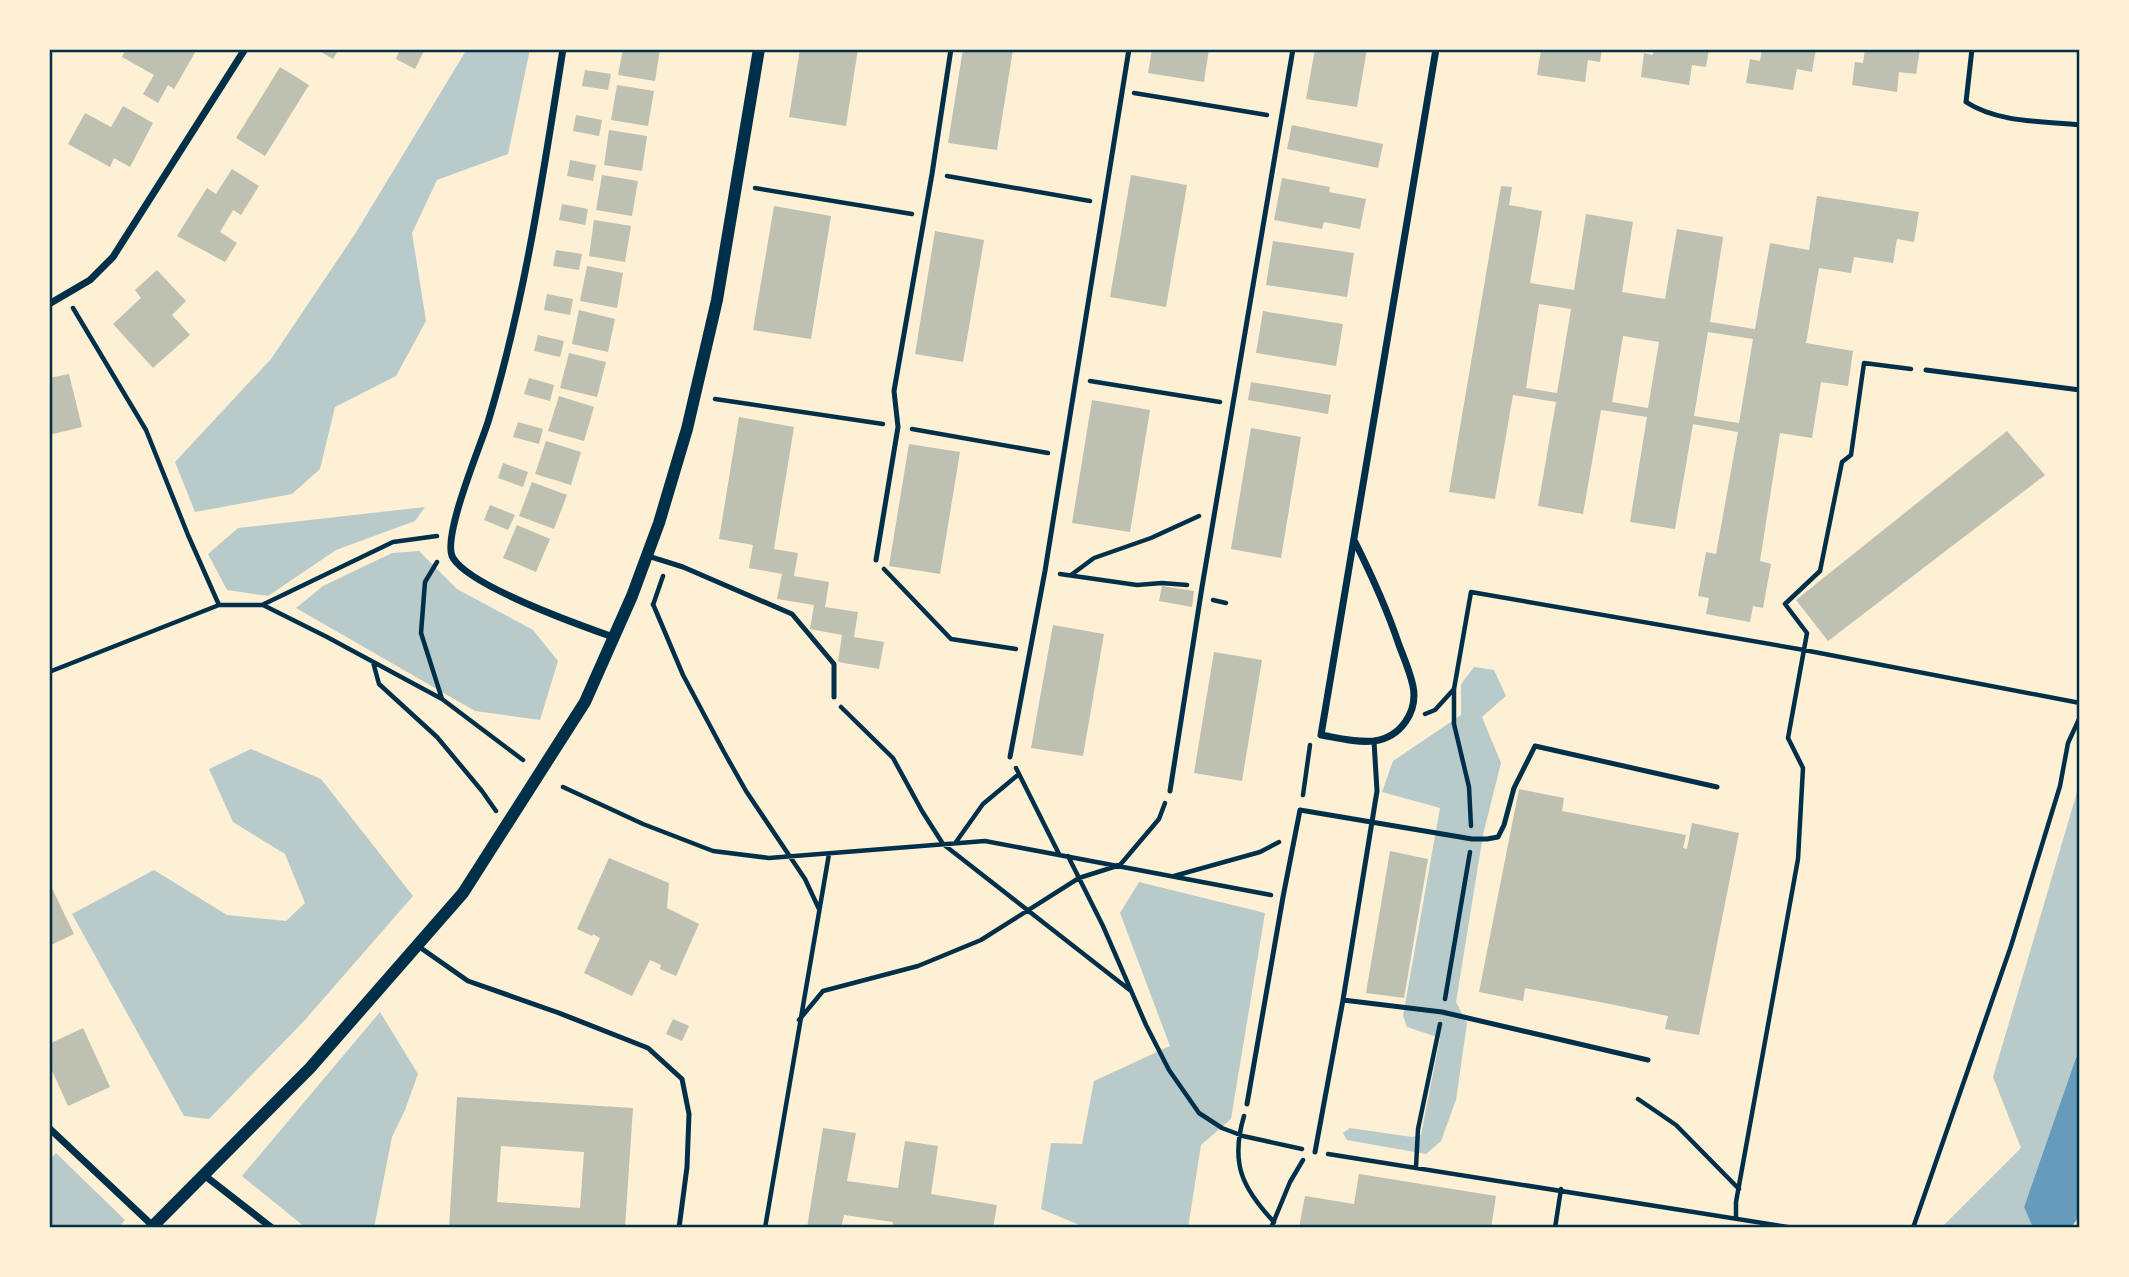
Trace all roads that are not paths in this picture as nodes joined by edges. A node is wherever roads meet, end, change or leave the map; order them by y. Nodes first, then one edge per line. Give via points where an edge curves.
1 (245, 49) edge
2 (563, 49) edge
3 (760, 49) edge
4 (951, 49) edge
5 (1129, 49) edge
6 (1293, 49) edge
7 (1436, 49) edge
8 (1972, 49) edge
9 (2080, 125) edge
10 (49, 304) edge
11 (1926, 370) road end
12 (2080, 390) edge
13 (1355, 542) junction
14 (647, 556) junction
15 (876, 560) road end
16 (613, 637) junction
17 (834, 696) road end
18 (1374, 741) junction
19 (1010, 757) road end
20 (1717, 787) dead end
21 (1170, 792) road end
22 (1371, 823) junction
23 (418, 946) junction
24 (1343, 1000) junction
25 (1648, 1060) dead end
26 (1247, 1104) dead end
27 (49, 1128) edge
28 (1315, 1152) road end
29 (204, 1175) junction
30 (152, 1227) edge
31 (272, 1228) edge
32 (679, 1228) edge

1 - 10 street via 113,257 90,280
2 - 16 street via 521,298 451,536 452,556 479,580 557,617
3 - 14 street via 707,350
4 - 15 lane via 894,391 898,427
5 - 19 lane via 1045,571
6 - 21 lane
7 - 13 street
8 - 9 lane via 1966,102 1978,110 2012,118
11 - 12 lane
13 - 18 street via 1389,614 1413,688 1408,720 1398,731
13 - 18 street via 1321,735
14 - 16 street
14 - 17 lane via 792,614 834,664
16 - 23 street via 585,702 463,893
18 - 22 lane via 1377,791
20 - 22 lane via 1535,746 1498,836 1472,838
22 - 24 lane
22 - 26 lane via 1300,810
23 - 29 street via 310,1068
23 - 32 lane via 468,981 648,1048 682,1079 689,1114
24 - 25 lane via 1442,1012
24 - 28 lane
27 - 30 street
29 - 30 street
29 - 31 street

